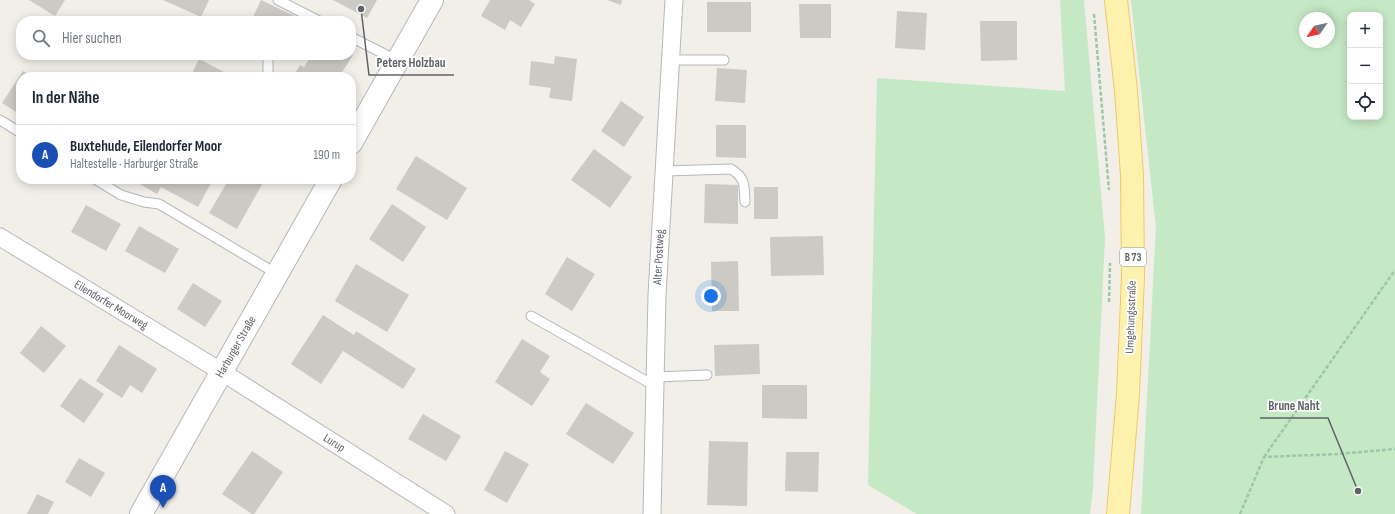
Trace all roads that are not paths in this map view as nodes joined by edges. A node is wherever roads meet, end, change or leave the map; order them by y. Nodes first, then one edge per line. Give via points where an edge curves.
1 (278, 0) edge
2 (674, 0) edge
3 (1116, 0) edge
4 (429, 1) edge
5 (309, 16) edge
6 (356, 40) edge
7 (268, 60) edge
8 (672, 60) junction
9 (724, 60) dead end
10 (398, 61) junction
11 (268, 72) edge
12 (0, 120) edge
13 (16, 130) edge
14 (356, 134) edge
15 (665, 171) junction
16 (103, 184) edge
17 (328, 184) edge
18 (745, 202) dead end
19 (0, 237) edge
20 (277, 274) junction
21 (531, 316) dead end
22 (222, 372) junction
23 (707, 375) dead end
24 (655, 382) junction
25 (141, 514) edge
26 (446, 514) edge
27 (652, 514) edge
28 (1118, 514) edge

1 - 5 lane
2 - 8 street, Alter Postweg
3 - 28 main road, Umgehungsstraße / B 73 via 1132,175 1133,277 1128,394
4 - 10 street
6 - 10 lane
7 - 11 lane
8 - 9 lane
8 - 15 street, Alter Postweg
10 - 14 street
12 - 13 lane
15 - 18 lane via 730,169 738,173 744,181
15 - 24 street, Alter Postweg via 657,295
16 - 20 lane via 121,195 159,204
17 - 20 street, Harburger Straße
19 - 22 street, Eilendorfer Moorweg
20 - 22 street, Harburger Straße
21 - 24 lane
22 - 25 street, Harburger Straße
22 - 26 street, Lurup
23 - 24 lane
24 - 27 street, Alter Postweg

